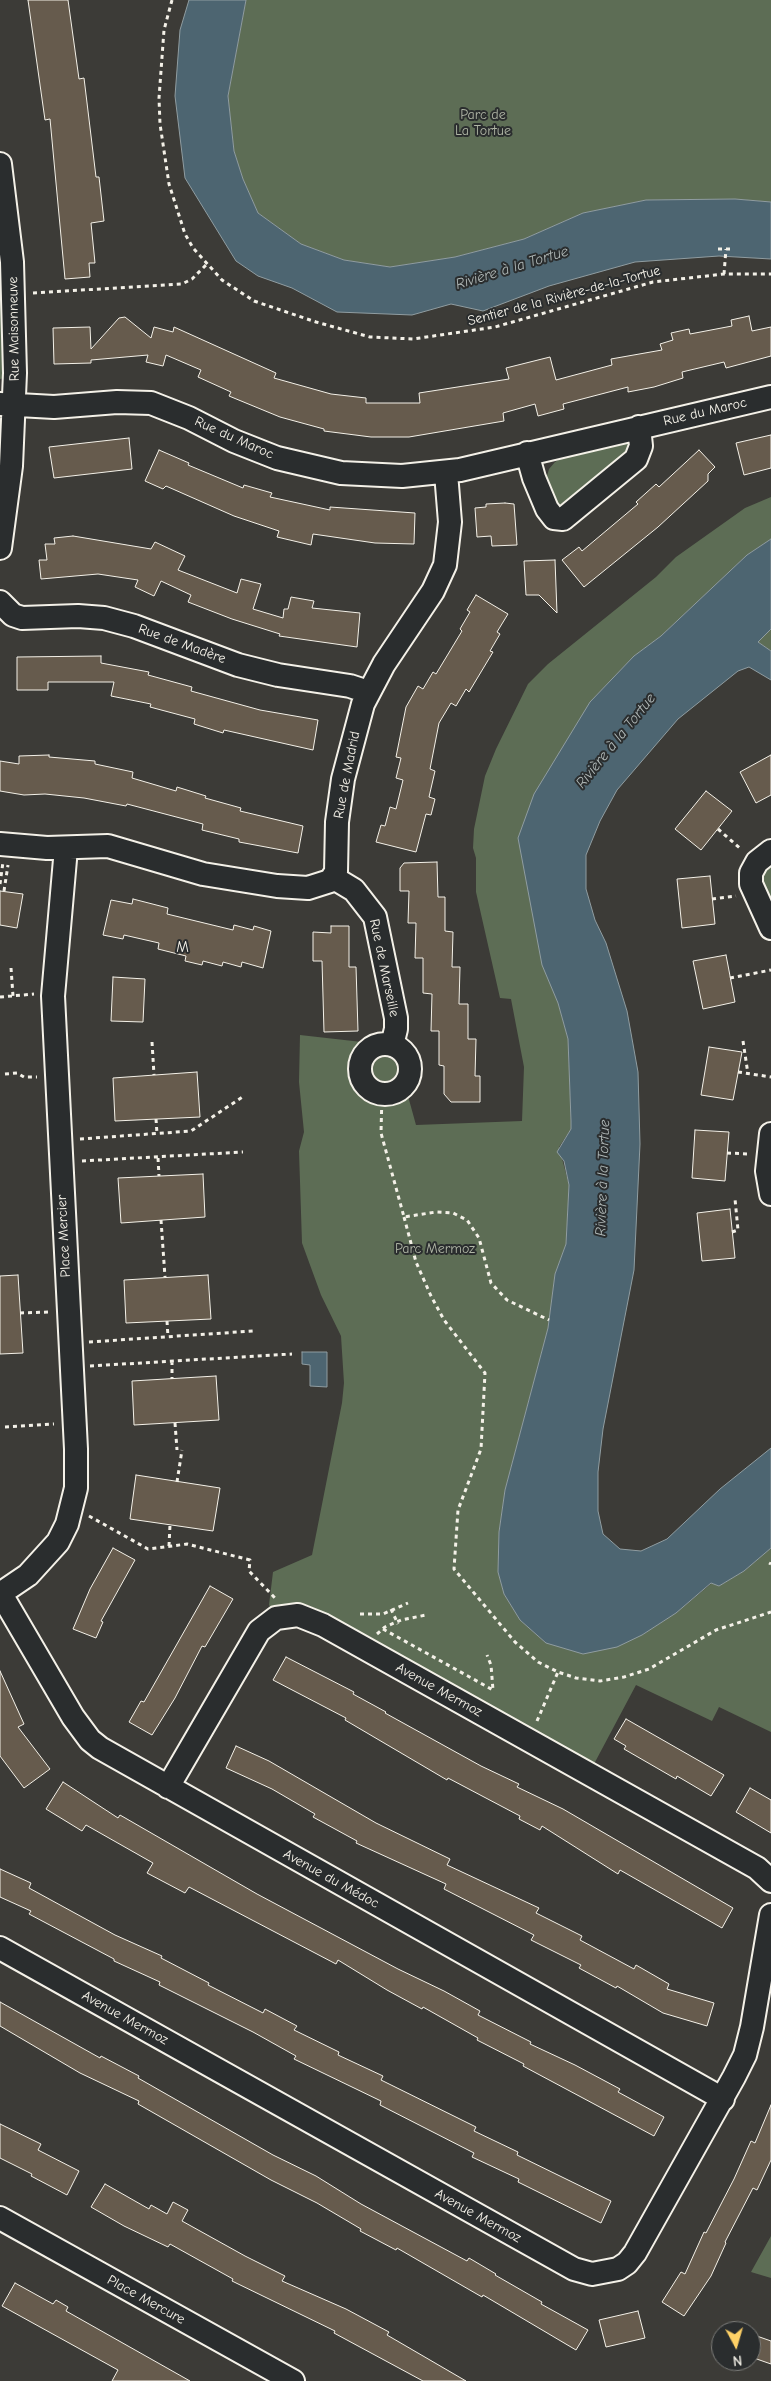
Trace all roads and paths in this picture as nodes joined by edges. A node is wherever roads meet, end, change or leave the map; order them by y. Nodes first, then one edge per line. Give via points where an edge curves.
1 (172, 0) edge
2 (0, 164) edge
3 (718, 249) dead end
4 (726, 249) junction
5 (734, 249) dead end
6 (206, 265) junction
7 (724, 274) junction
8 (771, 274) edge
9 (25, 293) dead end
10 (771, 397) edge
11 (7, 404) edge
12 (639, 427) junction
13 (527, 453) junction
14 (446, 473) junction
15 (0, 548) edge
16 (0, 602) edge
17 (368, 692) junction
18 (718, 828) dead end
19 (0, 844) edge
20 (66, 848) junction
21 (764, 857) edge
22 (334, 878) junction
23 (0, 884) edge
24 (4, 891) dead end
25 (771, 928) edge
26 (11, 968) dead end
27 (771, 970) edge
28 (730, 978) dead end
29 (35, 994) dead end
30 (13, 996) junction
31 (0, 997) edge
32 (743, 1041) dead end
33 (152, 1042) dead end
34 (392, 1045) junction
35 (738, 1072) dead end
36 (5, 1074) dead end
37 (748, 1074) junction
38 (154, 1075) dead end
39 (37, 1077) dead end
40 (771, 1077) edge
41 (382, 1094) junction
42 (244, 1096) dead end
43 (156, 1119) dead end
44 (157, 1134) junction
45 (771, 1134) edge
46 (59, 1140) junction
47 (243, 1152) dead end
48 (158, 1158) junction
49 (60, 1162) junction
50 (159, 1176) dead end
51 (771, 1194) edge
52 (735, 1199) dead end
53 (404, 1217) junction
54 (161, 1220) dead end
55 (732, 1232) dead end
56 (165, 1277) dead end
57 (51, 1312) dead end
58 (20, 1313) dead end
59 (549, 1320) dead end
60 (167, 1321) dead end
61 (253, 1331) dead end
62 (168, 1337) junction
63 (70, 1343) junction
64 (292, 1354) dead end
65 (172, 1361) junction
66 (71, 1367) junction
67 (172, 1379) dead end
68 (175, 1423) dead end
69 (57, 1424) dead end
70 (5, 1427) dead end
71 (177, 1450) dead end
72 (182, 1450) dead end
73 (177, 1482) dead end
74 (73, 1507) junction
75 (170, 1525) dead end
76 (168, 1546) junction
77 (0, 1594) edge
78 (408, 1602) dead end
79 (392, 1610) junction
80 (771, 1612) edge
81 (360, 1614) dead end
82 (287, 1615) junction
83 (426, 1615) dead end
84 (398, 1623) junction
85 (383, 1629) junction
86 (371, 1640) dead end
87 (487, 1655) dead end
88 (558, 1672) junction
89 (529, 1740) junction
90 (168, 1787) junction
91 (771, 1881) edge
92 (771, 1914) edge
93 (0, 1948) edge
94 (723, 2099) junction
95 (0, 2218) edge
96 (293, 2381) edge

1 - 6 path, Sentier de la Rivière-de-la-Tortue via 164,30 159,98 166,170 186,234
2 - 11 street, Rue Maisonneuve via 14,286
3 - 4 path
4 - 5 path
4 - 7 path
6 - 7 path, Sentier de la Rivière-de-la-Tortue via 222,280 254,300 370,337 399,339 478,331 646,284
6 - 9 path via 188,282 174,285
7 - 8 path, Sentier de la Rivière-de-la-Tortue
10 - 12 street, Rue du Maroc
11 - 14 street, Rue du Maroc via 54,407 142,402 163,407 234,441 298,464 361,475
11 - 15 street via 9,483
12 - 13 street, Rue du Maroc
12 - 13 street via 641,446 636,459 563,520 554,518 547,509
13 - 14 street, Rue du Maroc
14 - 17 street, Rue de Madrid via 450,522 445,565 433,591
16 - 17 street, Rue de Madère via 13,615 22,618 104,618 238,664
17 - 22 street, Rue de Madrid via 343,779
18 - 21 path
19 - 20 street
20 - 22 street via 118,848 203,874 277,886 308,888 323,885
20 - 46 street, Place Mercier via 53,996
21 - 25 street via 751,873 751,884
22 - 34 street, Rue de Marseille via 354,890 375,917 396,1018
23 - 24 path via 7,858
26 - 30 path
27 - 28 path
29 - 30 path
30 - 31 path
32 - 37 path
33 - 38 path
34 - 41 street via 405,1054 410,1070 398,1090
34 - 41 street via 368,1049 360,1064 367,1087
35 - 37 path
36 - 39 path
37 - 40 path
41 - 53 path via 381,1133
42 - 44 path via 198,1127 182,1133
43 - 44 path
44 - 46 path
45 - 51 street via 767,1171
46 - 49 street, Place Mercier
47 - 48 path
48 - 49 path
48 - 50 path
49 - 63 street, Place Mercier
52 - 55 path via 738,1230
53 - 59 path via 436,1212 452,1213 467,1220 479,1238 491,1283 507,1300
53 - 88 path via 416,1262 431,1296 444,1320 485,1373 482,1449 458,1510 454,1570 515,1642 538,1662
54 - 56 path
57 - 58 path
60 - 62 path
61 - 62 path
62 - 63 path
63 - 66 street, Place Mercier
64 - 65 path
65 - 66 path
65 - 67 path
66 - 74 street, Place Mercier via 77,1471
68 - 71 path
69 - 70 path
72 - 73 path
74 - 76 path via 148,1549
74 - 77 street, Place Mercier via 58,1542 28,1575
75 - 76 path
76 - 82 path via 187,1544 250,1560 249,1571 282,1605
77 - 90 street, Avenue du Médoc via 90,1740
78 - 79 path
79 - 81 path via 374,1616
79 - 84 path
80 - 88 path via 716,1630 649,1669 624,1678 600,1681
82 - 89 street, Avenue Mermoz via 305,1616 317,1622
82 - 90 street via 276,1618 260,1631
83 - 84 path
84 - 85 path
85 - 86 path
85 - 87 path via 493,1690
88 - 89 path
89 - 91 street, Avenue Mermoz via 757,1868
90 - 94 street, Avenue du Médoc
92 - 94 street, Avenue Mermoz via 749,2043
93 - 94 street, Avenue Mermoz via 583,2272 592,2274 618,2269 635,2253
95 - 96 street, Place Mercure

